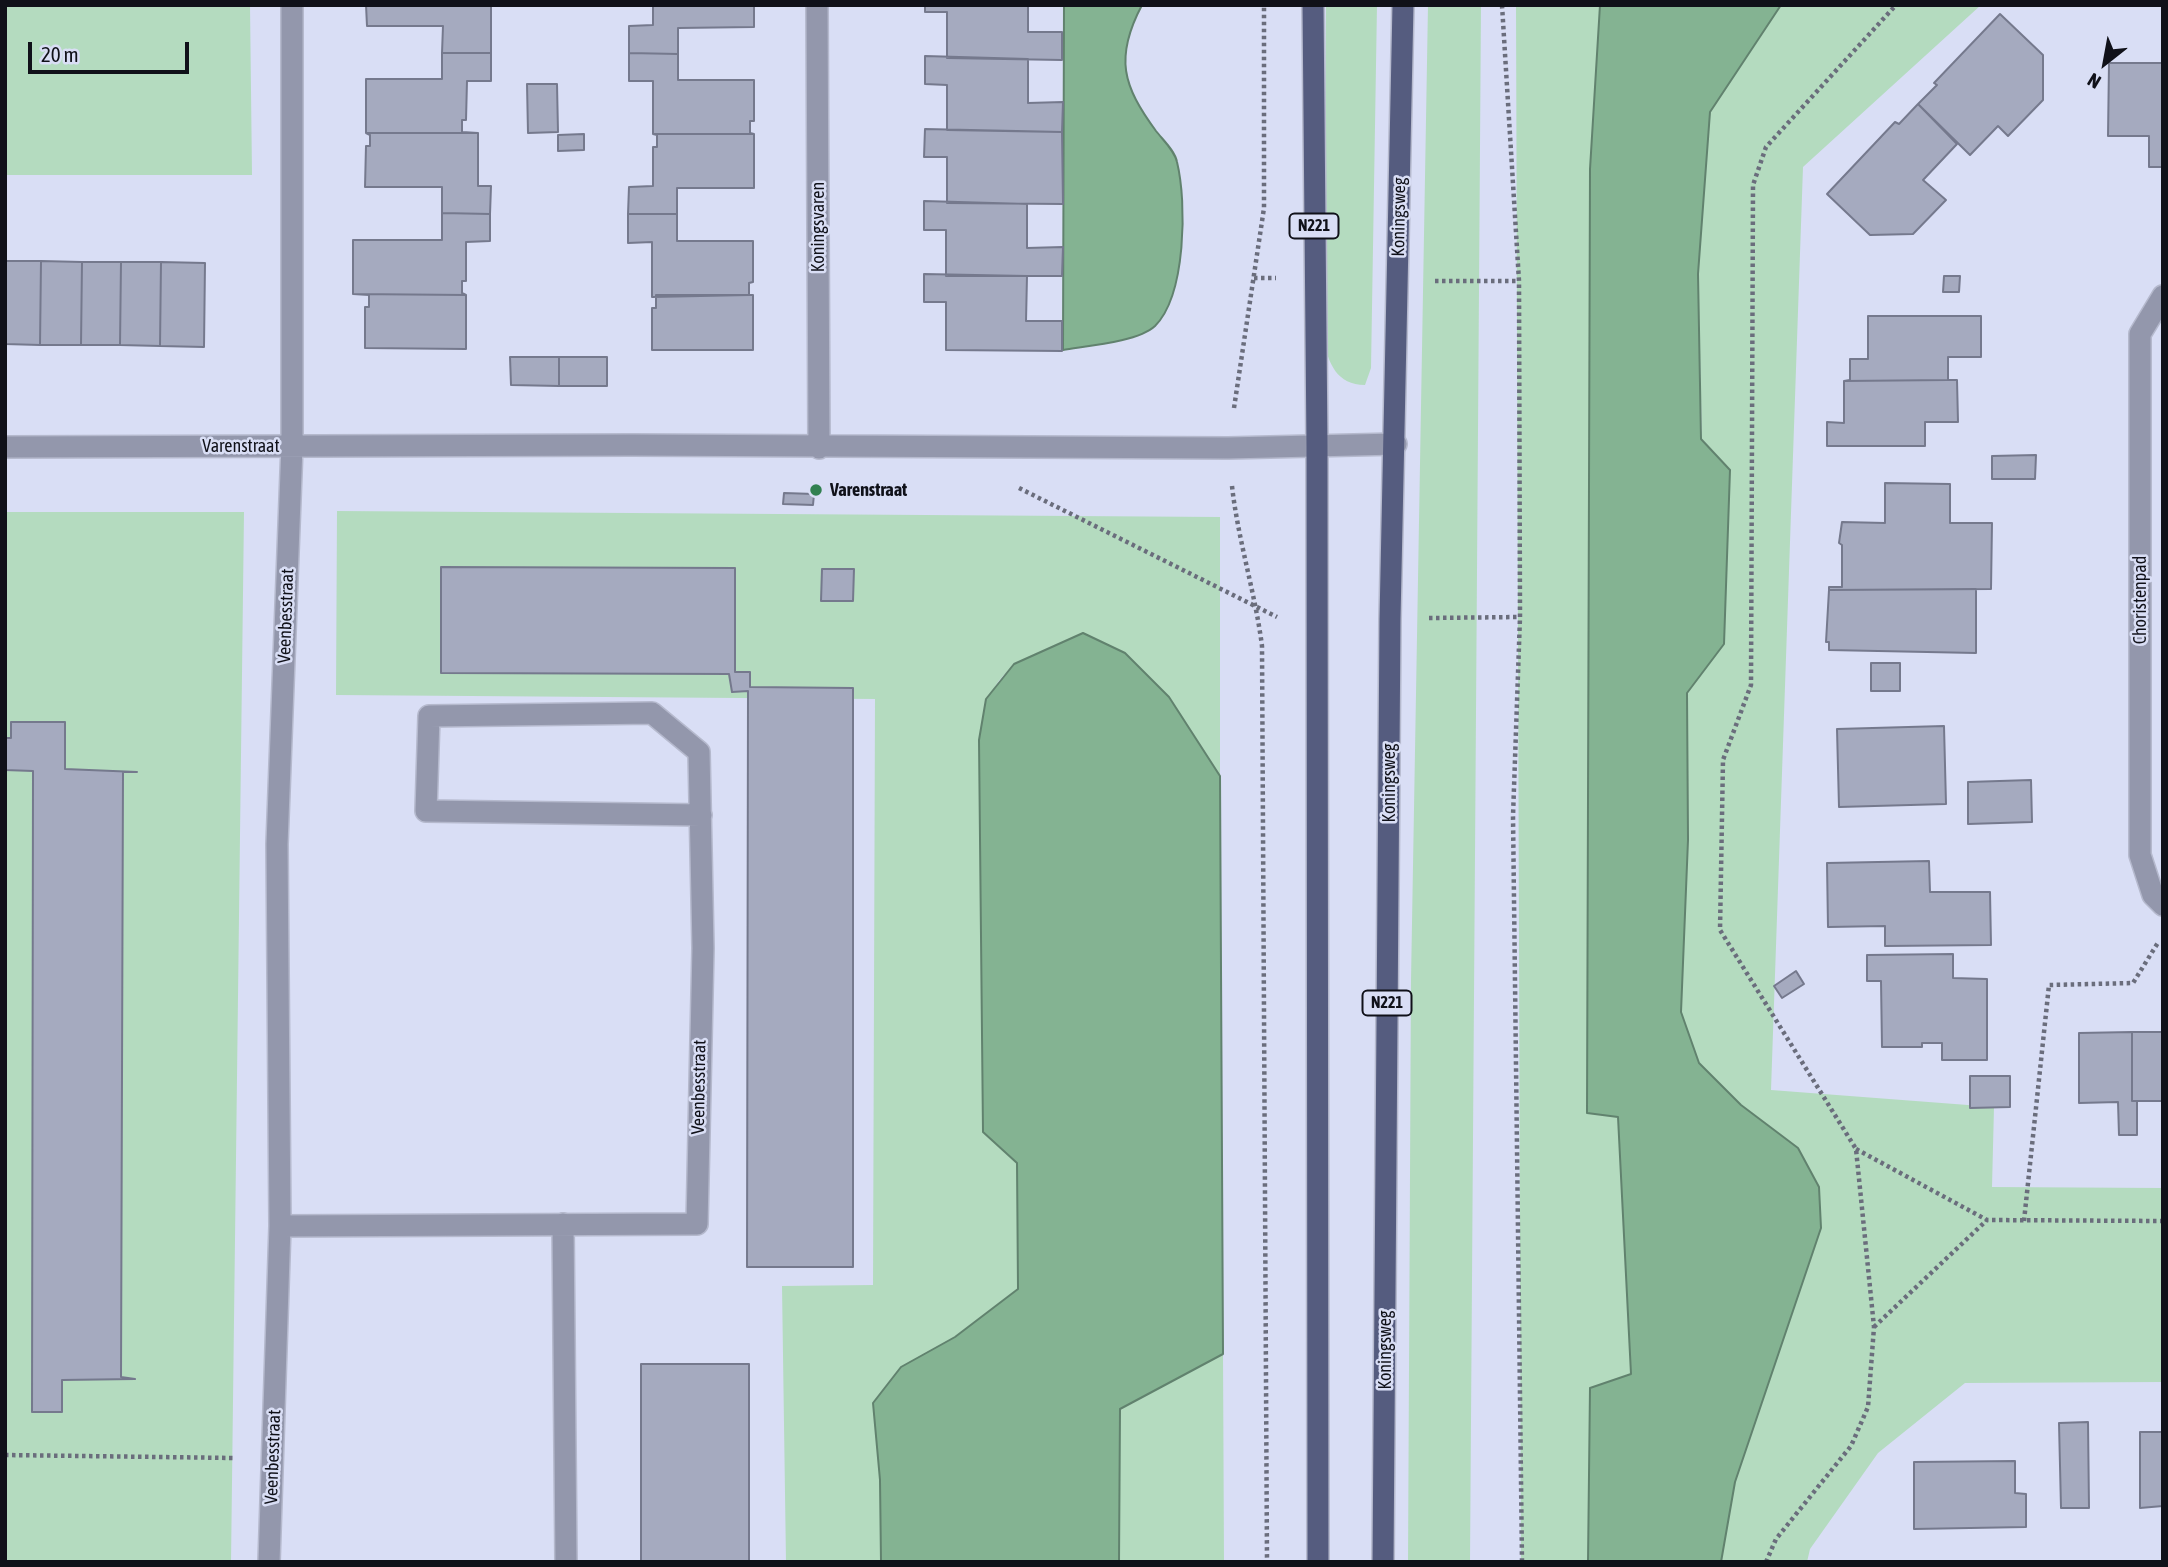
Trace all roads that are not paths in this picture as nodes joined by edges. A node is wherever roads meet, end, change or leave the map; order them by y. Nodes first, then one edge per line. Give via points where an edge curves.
1 (292, 5) edge
2 (817, 5) edge
3 (1312, 5) edge
4 (1403, 5) edge
5 (2163, 296) edge
6 (1396, 444) junction
7 (292, 446) junction
8 (1317, 446) junction
9 (5, 447) edge
10 (819, 448) junction
11 (701, 816) junction
12 (2163, 905) edge
13 (563, 1224) junction
14 (280, 1226) junction
15 (269, 1562) edge
16 (566, 1562) edge
17 (1318, 1562) edge
18 (1383, 1562) edge

1 - 7 street, Veenbesstraat
2 - 10 street, Koningsvaren
3 - 8 main road, N221
4 - 6 main road, Koningsweg / N221
5 - 12 street, Choristenpad via 2140,334 2140,855 2153,895
6 - 8 street, Varenstraat
6 - 18 main road, Koningsweg / N221 via 1390,619
7 - 9 street, Varenstraat
7 - 10 street, Varenstraat
7 - 14 street, Veenbesstraat via 277,844
8 - 10 street, Varenstraat
8 - 17 main road, N221
11 - 11 street, Veenbesstraat via 426,811 429,716 652,713 699,752
11 - 13 street, Veenbesstraat via 697,1224
13 - 14 street, Veenbesstraat
13 - 16 street
14 - 15 street, Veenbesstraat

